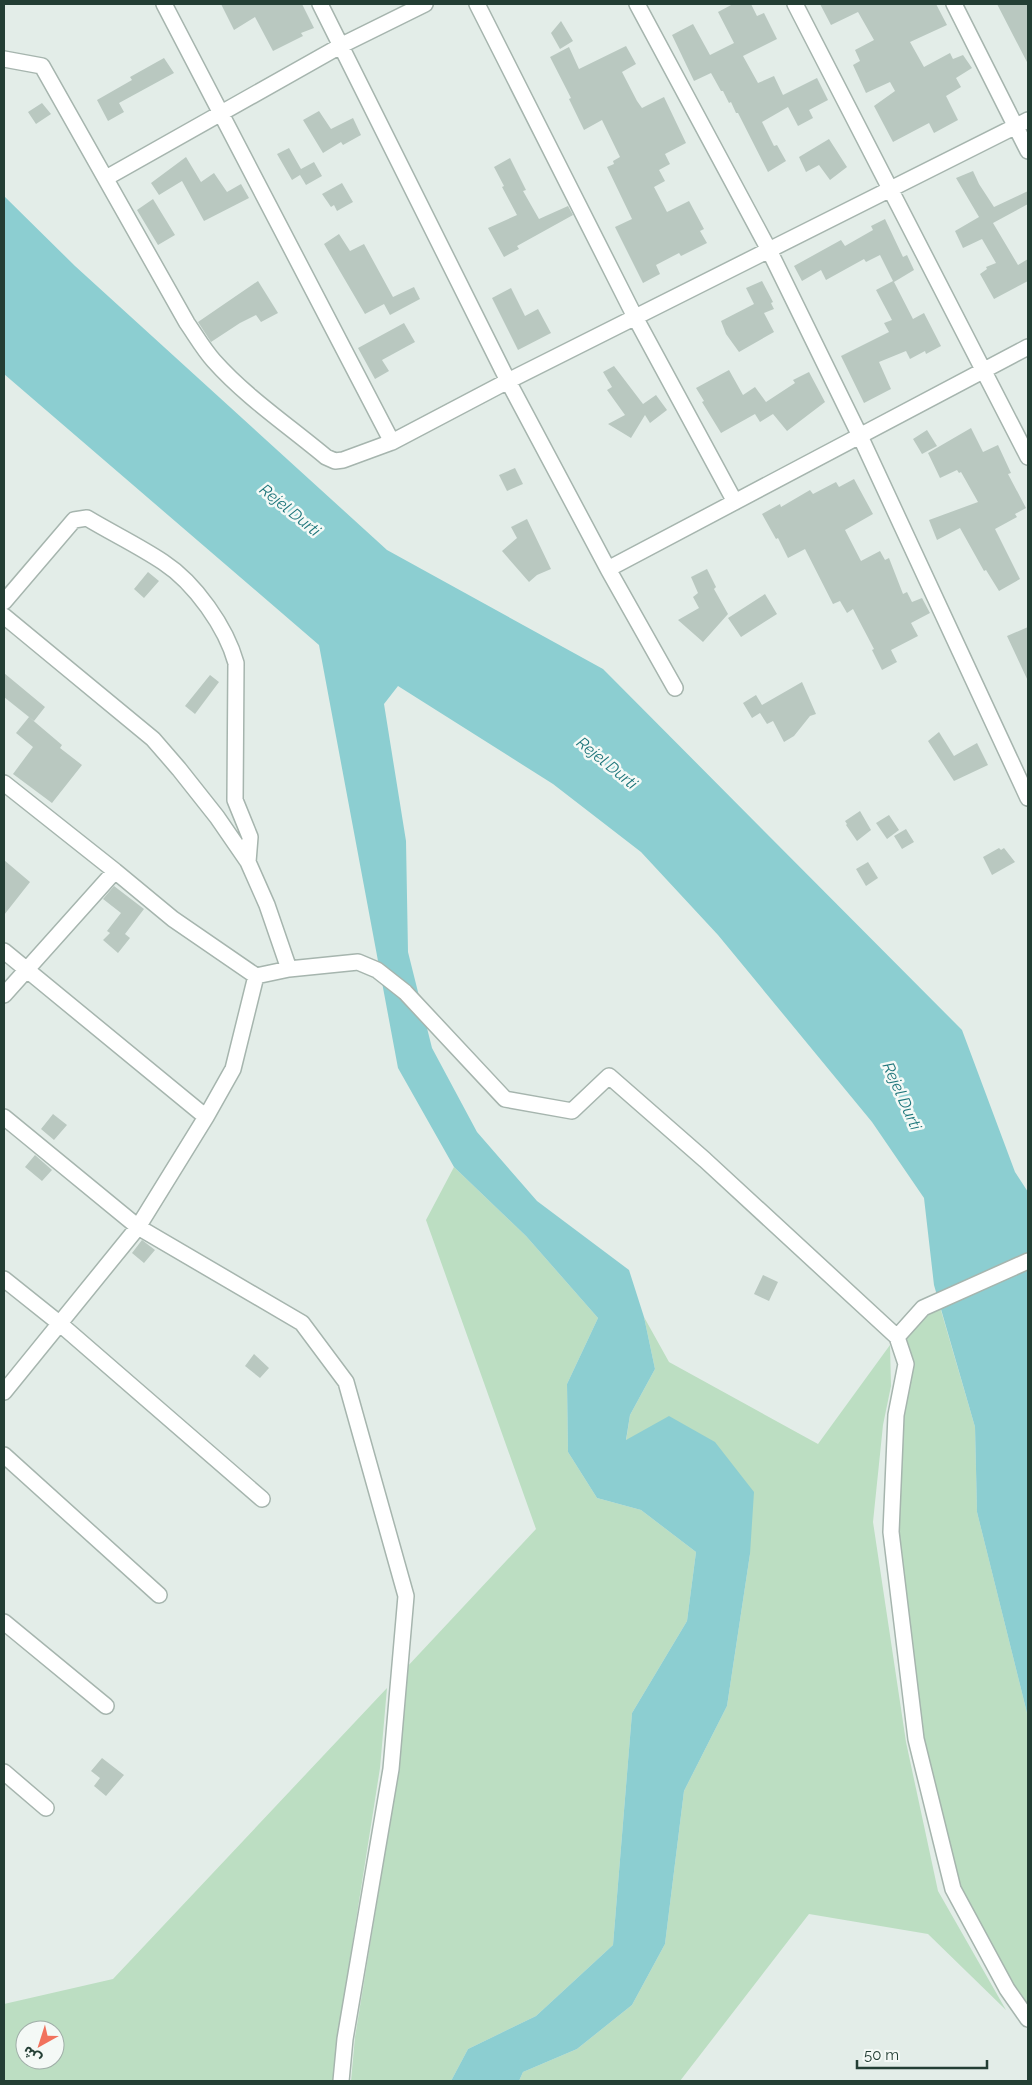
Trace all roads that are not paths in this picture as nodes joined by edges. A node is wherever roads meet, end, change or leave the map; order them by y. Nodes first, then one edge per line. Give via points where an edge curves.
1 (164, 4) edge
2 (320, 4) edge
3 (425, 4) edge
4 (477, 4) edge
5 (637, 4) edge
6 (795, 4) edge
7 (954, 4) edge
8 (342, 46) junction
9 (4, 59) edge
10 (220, 113) junction
11 (1022, 123) edge
12 (1028, 151) edge
13 (106, 178) junction
14 (890, 189) junction
15 (769, 250) junction
16 (635, 317) junction
17 (1028, 347) edge
18 (983, 371) junction
19 (508, 381) junction
20 (860, 436) junction
21 (392, 442) junction
22 (1028, 458) edge
23 (735, 502) junction
24 (608, 569) junction
25 (4, 602) edge
26 (4, 616) edge
27 (675, 688) dead end
28 (4, 783) edge
29 (1028, 798) edge
30 (248, 862) junction
31 (115, 871) junction
32 (4, 951) edge
33 (26, 969) junction
34 (289, 969) junction
35 (256, 976) junction
36 (4, 995) edge
37 (206, 1117) junction
38 (4, 1118) edge
39 (138, 1227) junction
40 (1028, 1261) edge
41 (4, 1279) edge
42 (59, 1322) junction
43 (897, 1337) junction
44 (4, 1392) edge
45 (4, 1455) edge
46 (262, 1499) dead end
47 (159, 1595) dead end
48 (4, 1622) edge
49 (106, 1706) dead end
50 (4, 1772) edge
51 (46, 1808) dead end
52 (1028, 2019) edge
53 (341, 2081) edge

1 - 10 street
2 - 8 street
3 - 8 street
4 - 16 street
5 - 15 street
6 - 14 street
7 - 11 street
8 - 10 street
8 - 19 street
9 - 13 street via 42,66
10 - 13 street
10 - 21 street
11 - 12 street
11 - 14 street
13 - 21 street via 187,323 230,378 335,461
14 - 15 street
14 - 18 street
15 - 16 street
15 - 20 street
16 - 19 street
16 - 23 street
17 - 18 street
18 - 20 street
18 - 22 street
19 - 21 street
19 - 24 street
20 - 23 street
20 - 29 street
23 - 24 street
24 - 27 street
25 - 30 street via 74,520 80,518 87,518 165,563 188,584 212,613 232,646 236,663 235,800 250,837
26 - 30 street via 152,739 180,768
28 - 31 street
30 - 34 street
31 - 33 street
31 - 35 street via 173,919
32 - 33 street
33 - 36 street
33 - 37 street
34 - 35 street
34 - 43 street via 358,962 377,970 405,992 505,1099 572,1111 609,1076
35 - 37 street via 233,1069
37 - 39 street
38 - 39 street
39 - 42 street
39 - 53 street via 302,1323 346,1382 406,1596 391,1768 345,2039
40 - 43 street via 923,1308
41 - 42 street
42 - 44 street
42 - 46 street
43 - 52 street via 906,1364 896,1415 890,1532 916,1739 953,1889 1007,1989
45 - 47 street
48 - 49 street
50 - 51 street

